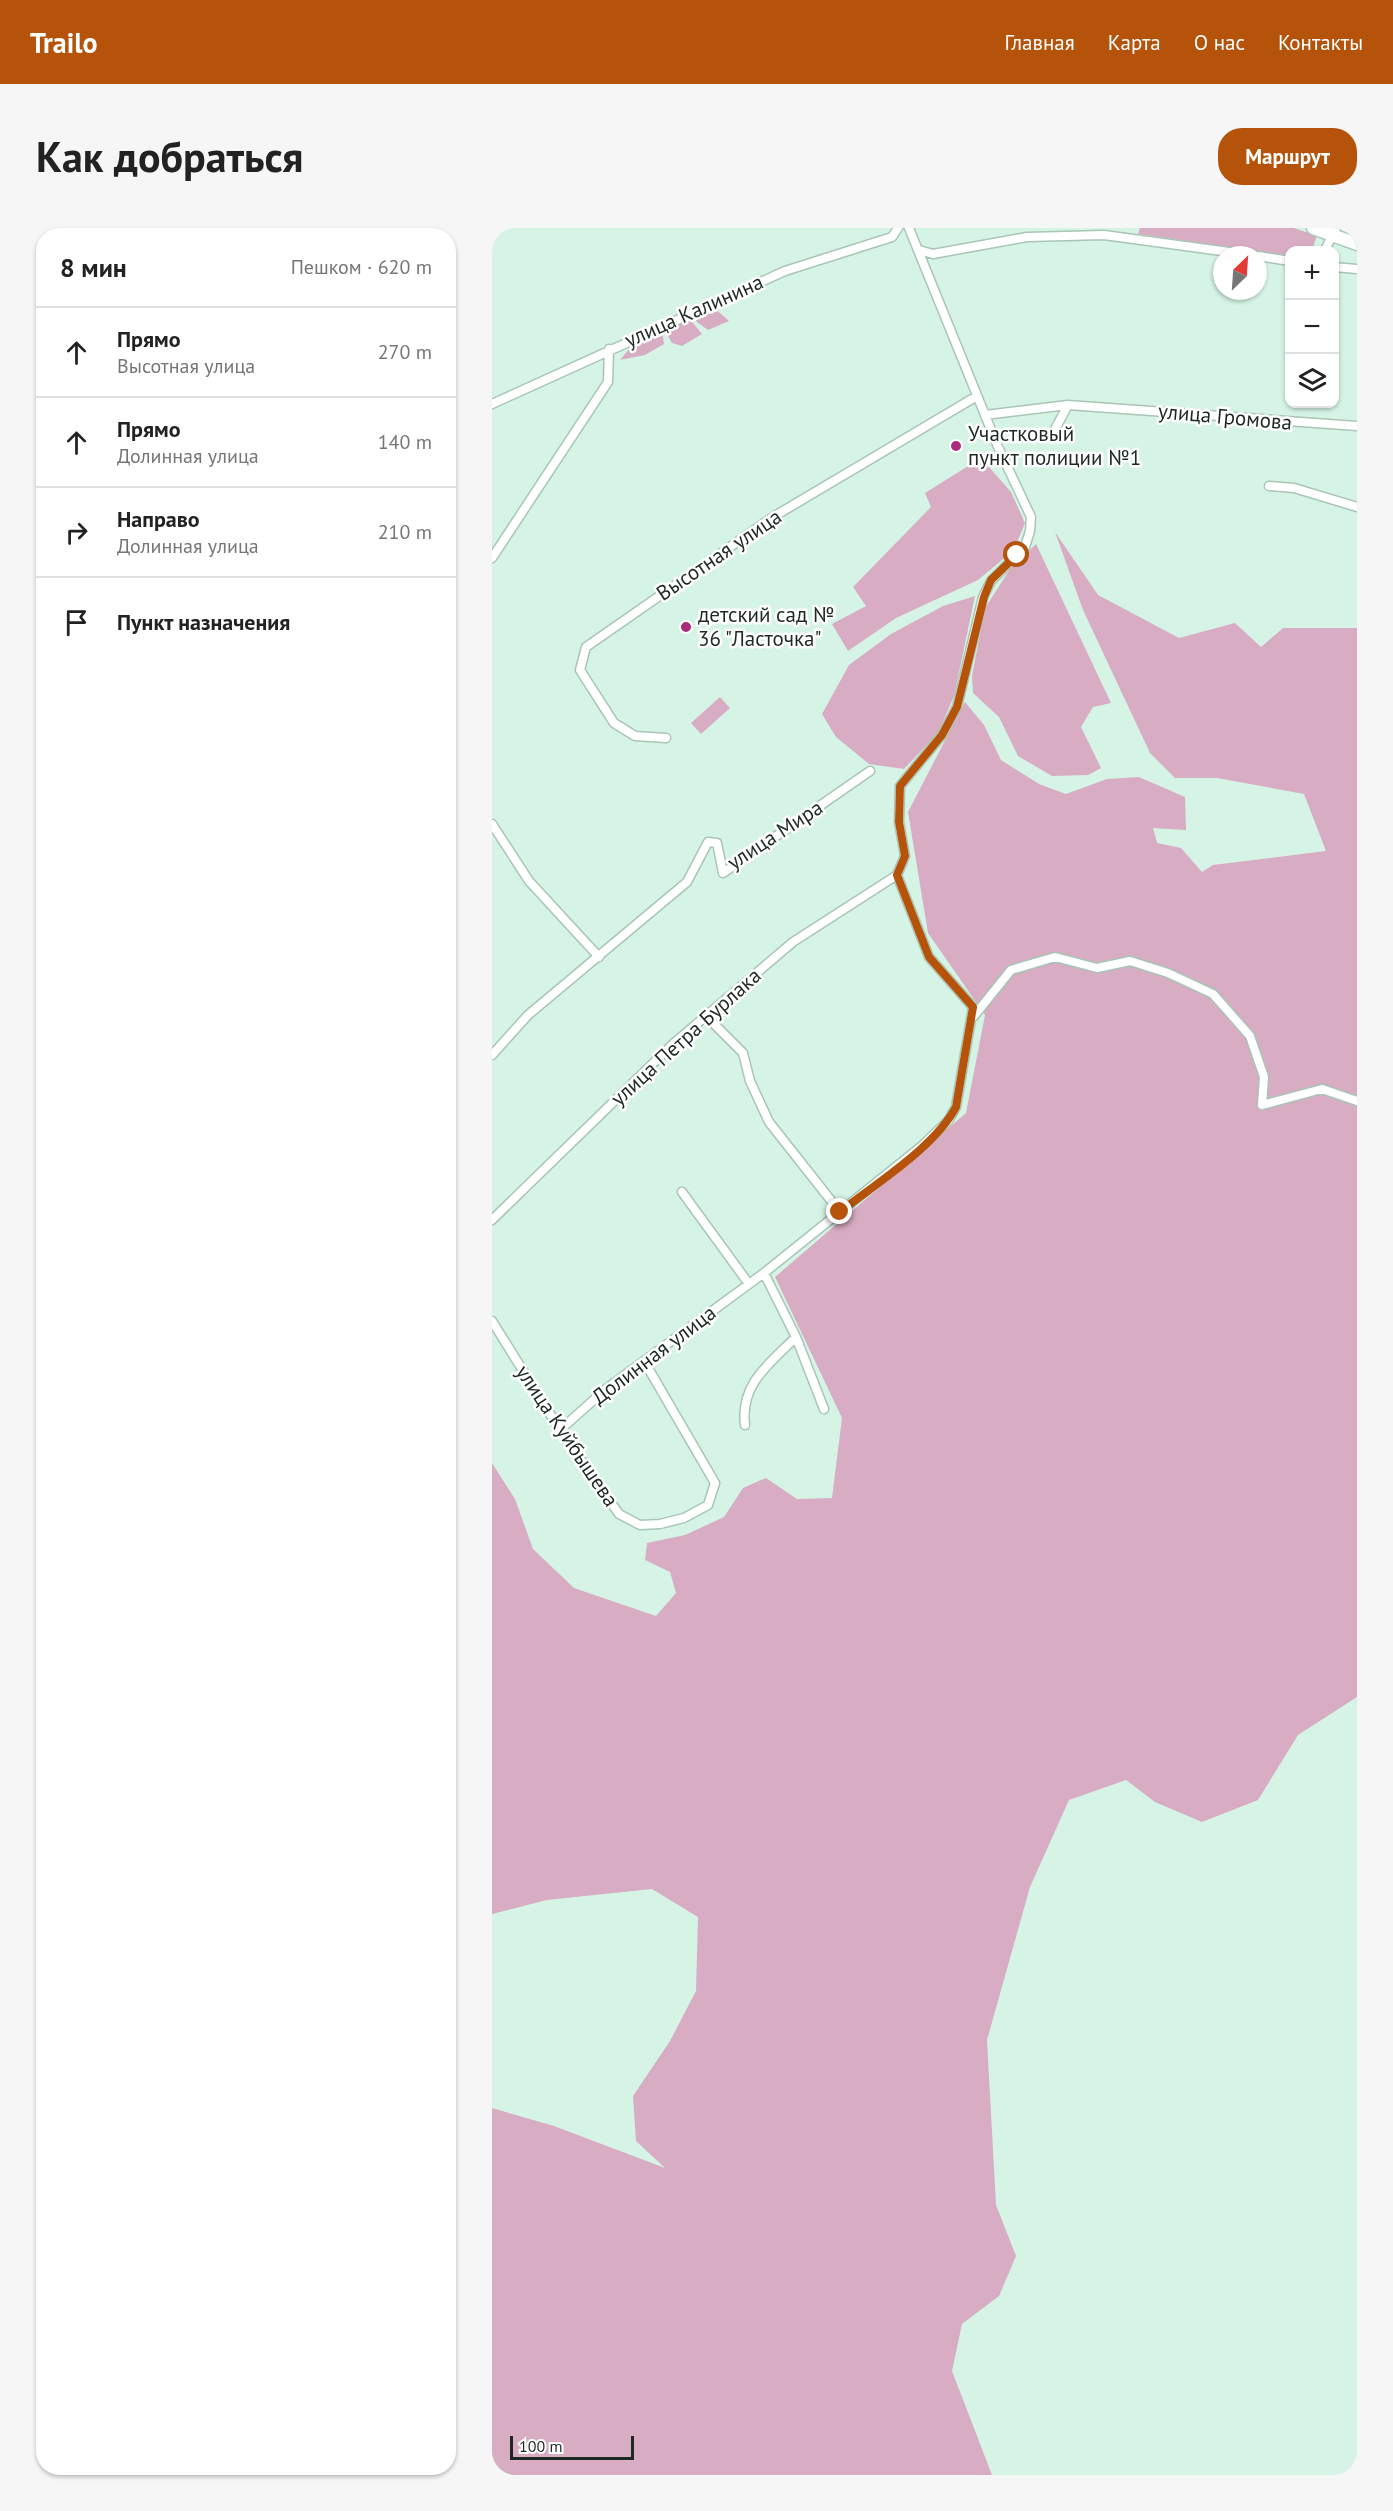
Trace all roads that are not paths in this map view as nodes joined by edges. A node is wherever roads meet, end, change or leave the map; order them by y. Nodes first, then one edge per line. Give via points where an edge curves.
1 (898, 228) edge
2 (909, 228) edge
3 (1313, 228) edge
4 (1331, 231) edge
5 (1357, 242) edge
6 (1326, 246) edge
7 (920, 250) junction
8 (1213, 250) edge
9 (1267, 257) edge
10 (1285, 260) edge
11 (1339, 267) edge
12 (1357, 269) edge
13 (609, 349) junction
14 (977, 396) junction
15 (492, 404) edge
16 (1068, 405) junction
17 (985, 415) junction
18 (1357, 426) edge
19 (1054, 431) dead end
20 (1269, 486) dead end
21 (1357, 507) edge
22 (492, 558) edge
23 (666, 738) dead end
24 (870, 771) dead end
25 (492, 824) edge
26 (897, 875) junction
27 (599, 957) junction
28 (706, 1016) junction
29 (973, 1017) junction
30 (492, 1055) edge
31 (1357, 1101) edge
32 (682, 1192) dead end
33 (840, 1212) junction
34 (492, 1220) edge
35 (764, 1273) junction
36 (749, 1284) junction
37 (492, 1321) edge
38 (796, 1337) junction
39 (644, 1361) junction
40 (824, 1409) dead end
41 (746, 1425) dead end
42 (560, 1430) junction

1 - 13 street, улица Калинина via 892,237 785,271
2 - 7 street
3 - 4 main road
4 - 5 main road
4 - 6 street
7 - 8 street via 933,254 1027,237 1104,235
7 - 14 street
9 - 10 street
11 - 12 street
13 - 15 street, улица Калинина
13 - 22 street via 608,382
14 - 17 street
14 - 23 street, Высотная улица via 773,517 586,647 580,670 614,723 635,736
16 - 17 street, улица Громова
16 - 18 street, улица Громова
16 - 19 street
17 - 26 street via 1031,517 1030,531 1025,547 991,580 987,589 957,707 942,735 900,786 899,822 905,856
20 - 21 street via 1294,488
24 - 27 street, улица Мира via 723,873 717,843 708,842 687,882
25 - 27 street via 529,881
26 - 28 street, улица Петра Бурлака via 793,942
26 - 29 street via 929,957 973,1007
27 - 30 street, улица Мира via 528,1014
28 - 33 street via 743,1053 750,1081 769,1122
28 - 34 street, улица Петра Бурлака
29 - 31 street via 1011,970 1055,957 1097,968 1130,961 1213,994 1250,1036 1264,1077 1263,1105 1322,1089
29 - 33 street, Долинная улица via 956,1107 948,1121
32 - 36 street
33 - 35 street, Долинная улица
35 - 36 street, Долинная улица
35 - 38 street
36 - 39 street, Долинная улица
37 - 42 street, улица Куйбышева
38 - 40 street
38 - 41 street via 750,1387 743,1408
39 - 42 street, Долинная улица
39 - 42 street, улица Куйбышева via 715,1483 708,1505 684,1518 640,1525 619,1514

